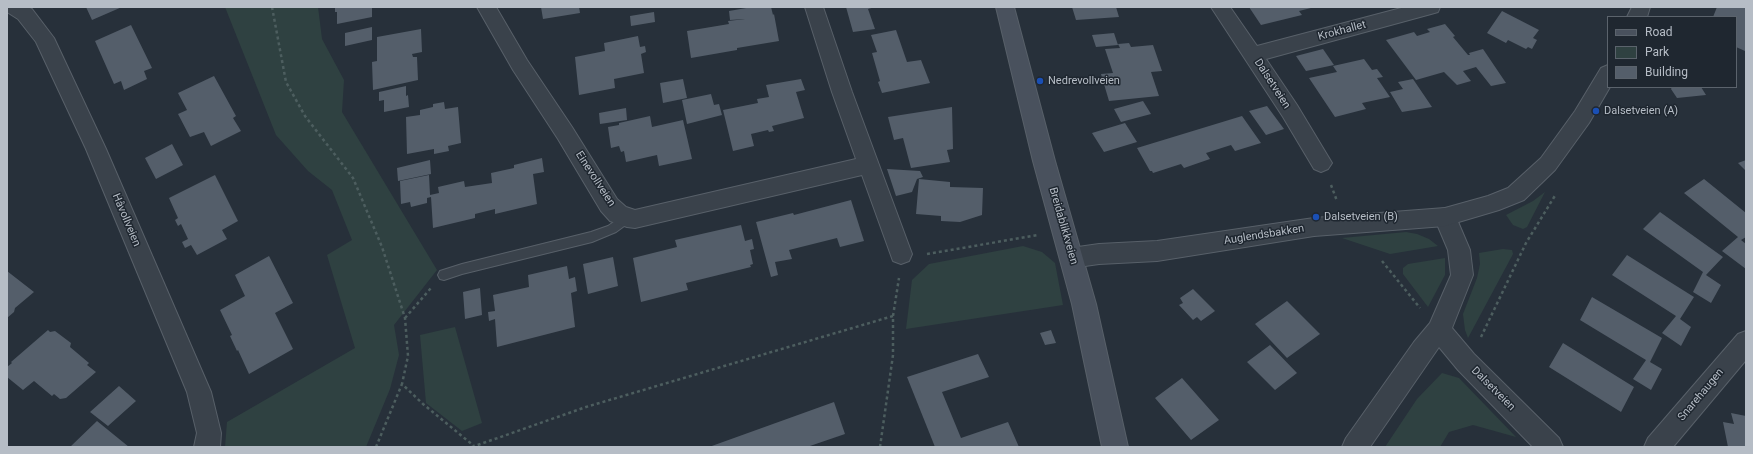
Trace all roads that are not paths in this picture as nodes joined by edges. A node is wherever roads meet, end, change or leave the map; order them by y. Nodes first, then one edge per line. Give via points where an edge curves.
1 (13, 7) edge
2 (486, 7) edge
3 (814, 7) edge
4 (1005, 7) edge
5 (1220, 7) edge
6 (1431, 7) edge
7 (1253, 55) junction
8 (1607, 75) edge
9 (1322, 163) dead end
10 (868, 165) junction
11 (1445, 217) junction
12 (627, 218) junction
13 (902, 256) road end
14 (1072, 258) junction
15 (444, 275) road end
16 (1439, 330) junction
17 (1746, 342) edge
18 (207, 447) edge
19 (1116, 447) edge
20 (1355, 447) edge
21 (1550, 447) edge
22 (1657, 447) edge

1 - 18 street, Håvollveien via 25,14 44,38 96,149 199,392 209,433
2 - 12 street, Einevollveien via 610,205 618,214
3 - 10 street
4 - 14 main road, Breidablikkveien via 1044,161
5 - 7 street, Dalsetveien
6 - 7 street, Krokhallet
7 - 9 street, Dalsetveien
8 - 11 street, Auglendsbakken via 1582,118 1548,164 1516,194
10 - 12 street via 635,219
10 - 13 street
11 - 14 street, Auglendsbakken via 1314,227 1157,251
11 - 16 street via 1459,250 1462,275
12 - 15 lane via 612,229 592,237
14 - 19 main road, Breidablikkveien
16 - 20 street via 1422,350
16 - 21 street, Dalsetveien via 1466,362
17 - 22 street, Snarehaugen

